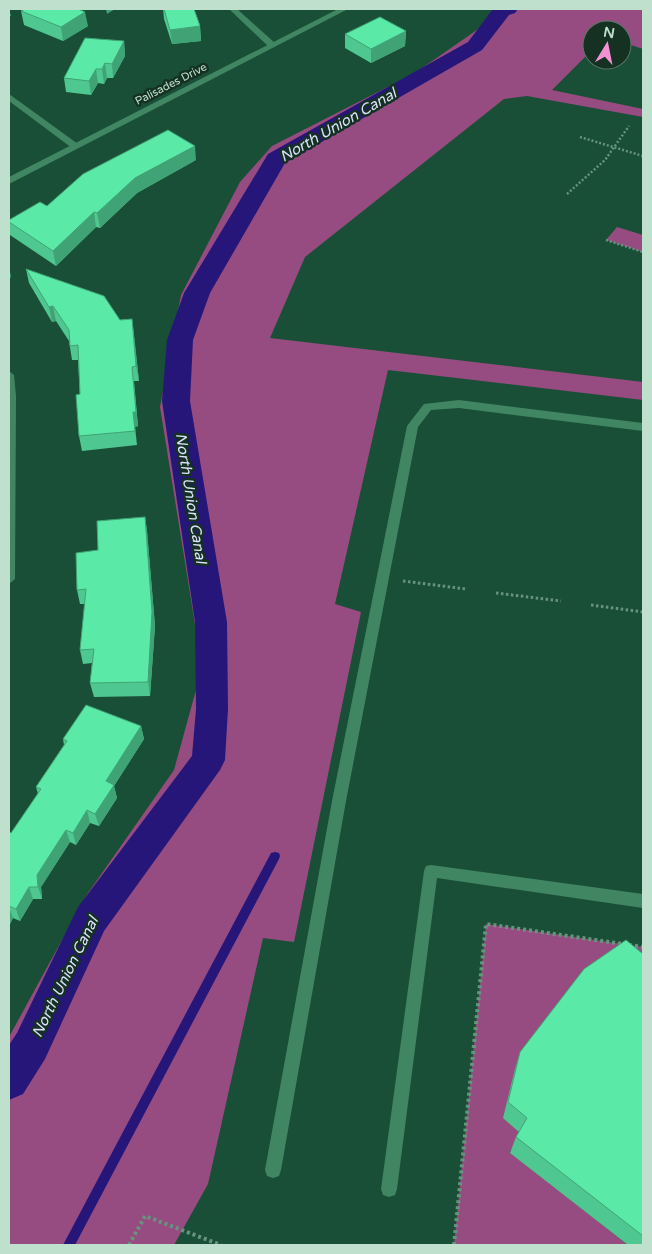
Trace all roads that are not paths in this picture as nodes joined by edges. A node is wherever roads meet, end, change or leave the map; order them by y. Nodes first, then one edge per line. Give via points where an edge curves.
1 (232, 9) edge
2 (344, 9) edge
3 (272, 45) junction
4 (9, 98) edge
5 (75, 146) junction
6 (9, 181) edge
7 (9, 374) edge
8 (643, 427) edge
9 (9, 579) edge
10 (643, 900) edge
11 (273, 1170) dead end
12 (389, 1189) dead end

1 - 3 street
2 - 3 street, Palisades Drive
3 - 5 street, Palisades Drive
4 - 5 street
5 - 6 street, Palisades Drive
7 - 9 street
8 - 11 street via 459,404 428,406 413,426 339,801
10 - 12 street via 431,870

